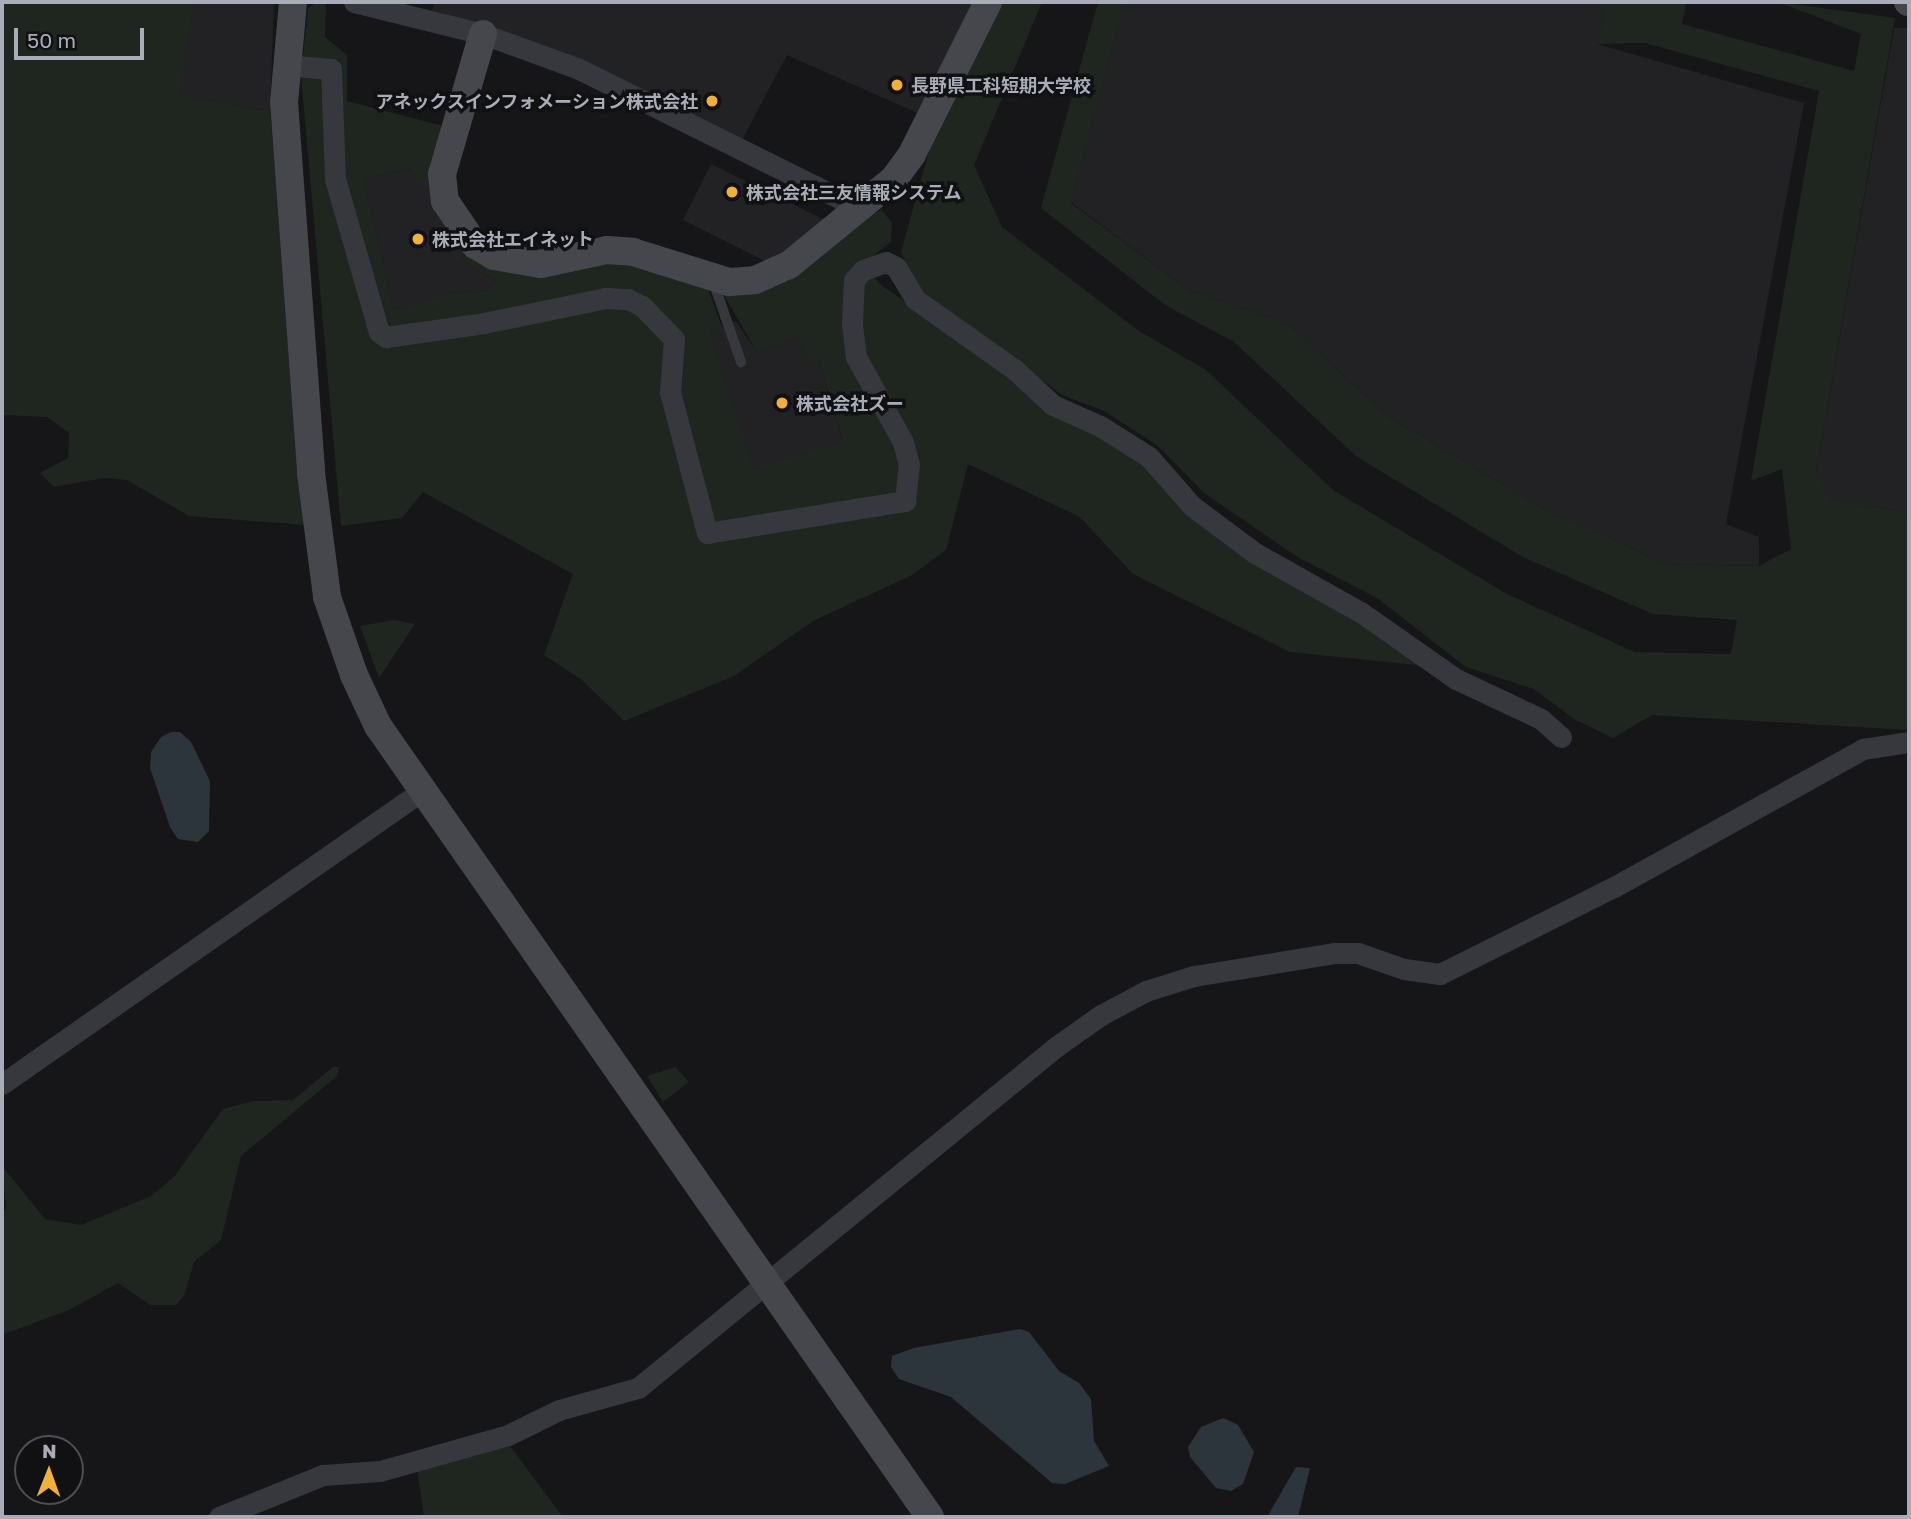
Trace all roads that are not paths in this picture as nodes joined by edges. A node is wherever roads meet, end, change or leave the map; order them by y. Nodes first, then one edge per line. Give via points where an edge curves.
1 (293, 2) edge
2 (354, 2) edge
3 (988, 2) edge
4 (483, 34) junction
5 (285, 65) junction
6 (859, 208) junction
7 (712, 279) junction
8 (741, 362) dead end
9 (1561, 737) dead end
10 (1909, 742) edge
11 (423, 789) junction
12 (2, 1084) edge
13 (766, 1286) junction
14 (219, 1517) edge
15 (930, 1517) edge

1 - 5 street
2 - 4 street
3 - 6 street via 912,154 894,179
4 - 6 street via 579,69
4 - 7 street via 442,174 445,201 475,245 494,256 541,264 607,250 633,252
5 - 9 street via 331,69 335,179 379,332 386,337 484,323 606,298 628,299 642,306 674,339 670,392 707,533 905,501 909,465 903,442 856,358 852,322 854,280 863,270 886,262 896,267 915,299 1014,369 1053,405 1100,426 1149,457 1192,506 1255,553 1362,613 1456,679 1541,719
5 - 11 street via 300,349 327,597 354,675 378,726
6 - 7 street via 772,275 729,282
7 - 8 lane
10 - 13 street via 1863,749 1615,887 1440,974 1404,969 1358,953 1335,953 1194,976 1146,991 1057,1046
11 - 12 street
11 - 13 street
13 - 14 street via 638,1388 559,1410 508,1435 380,1471 323,1475
13 - 15 street

